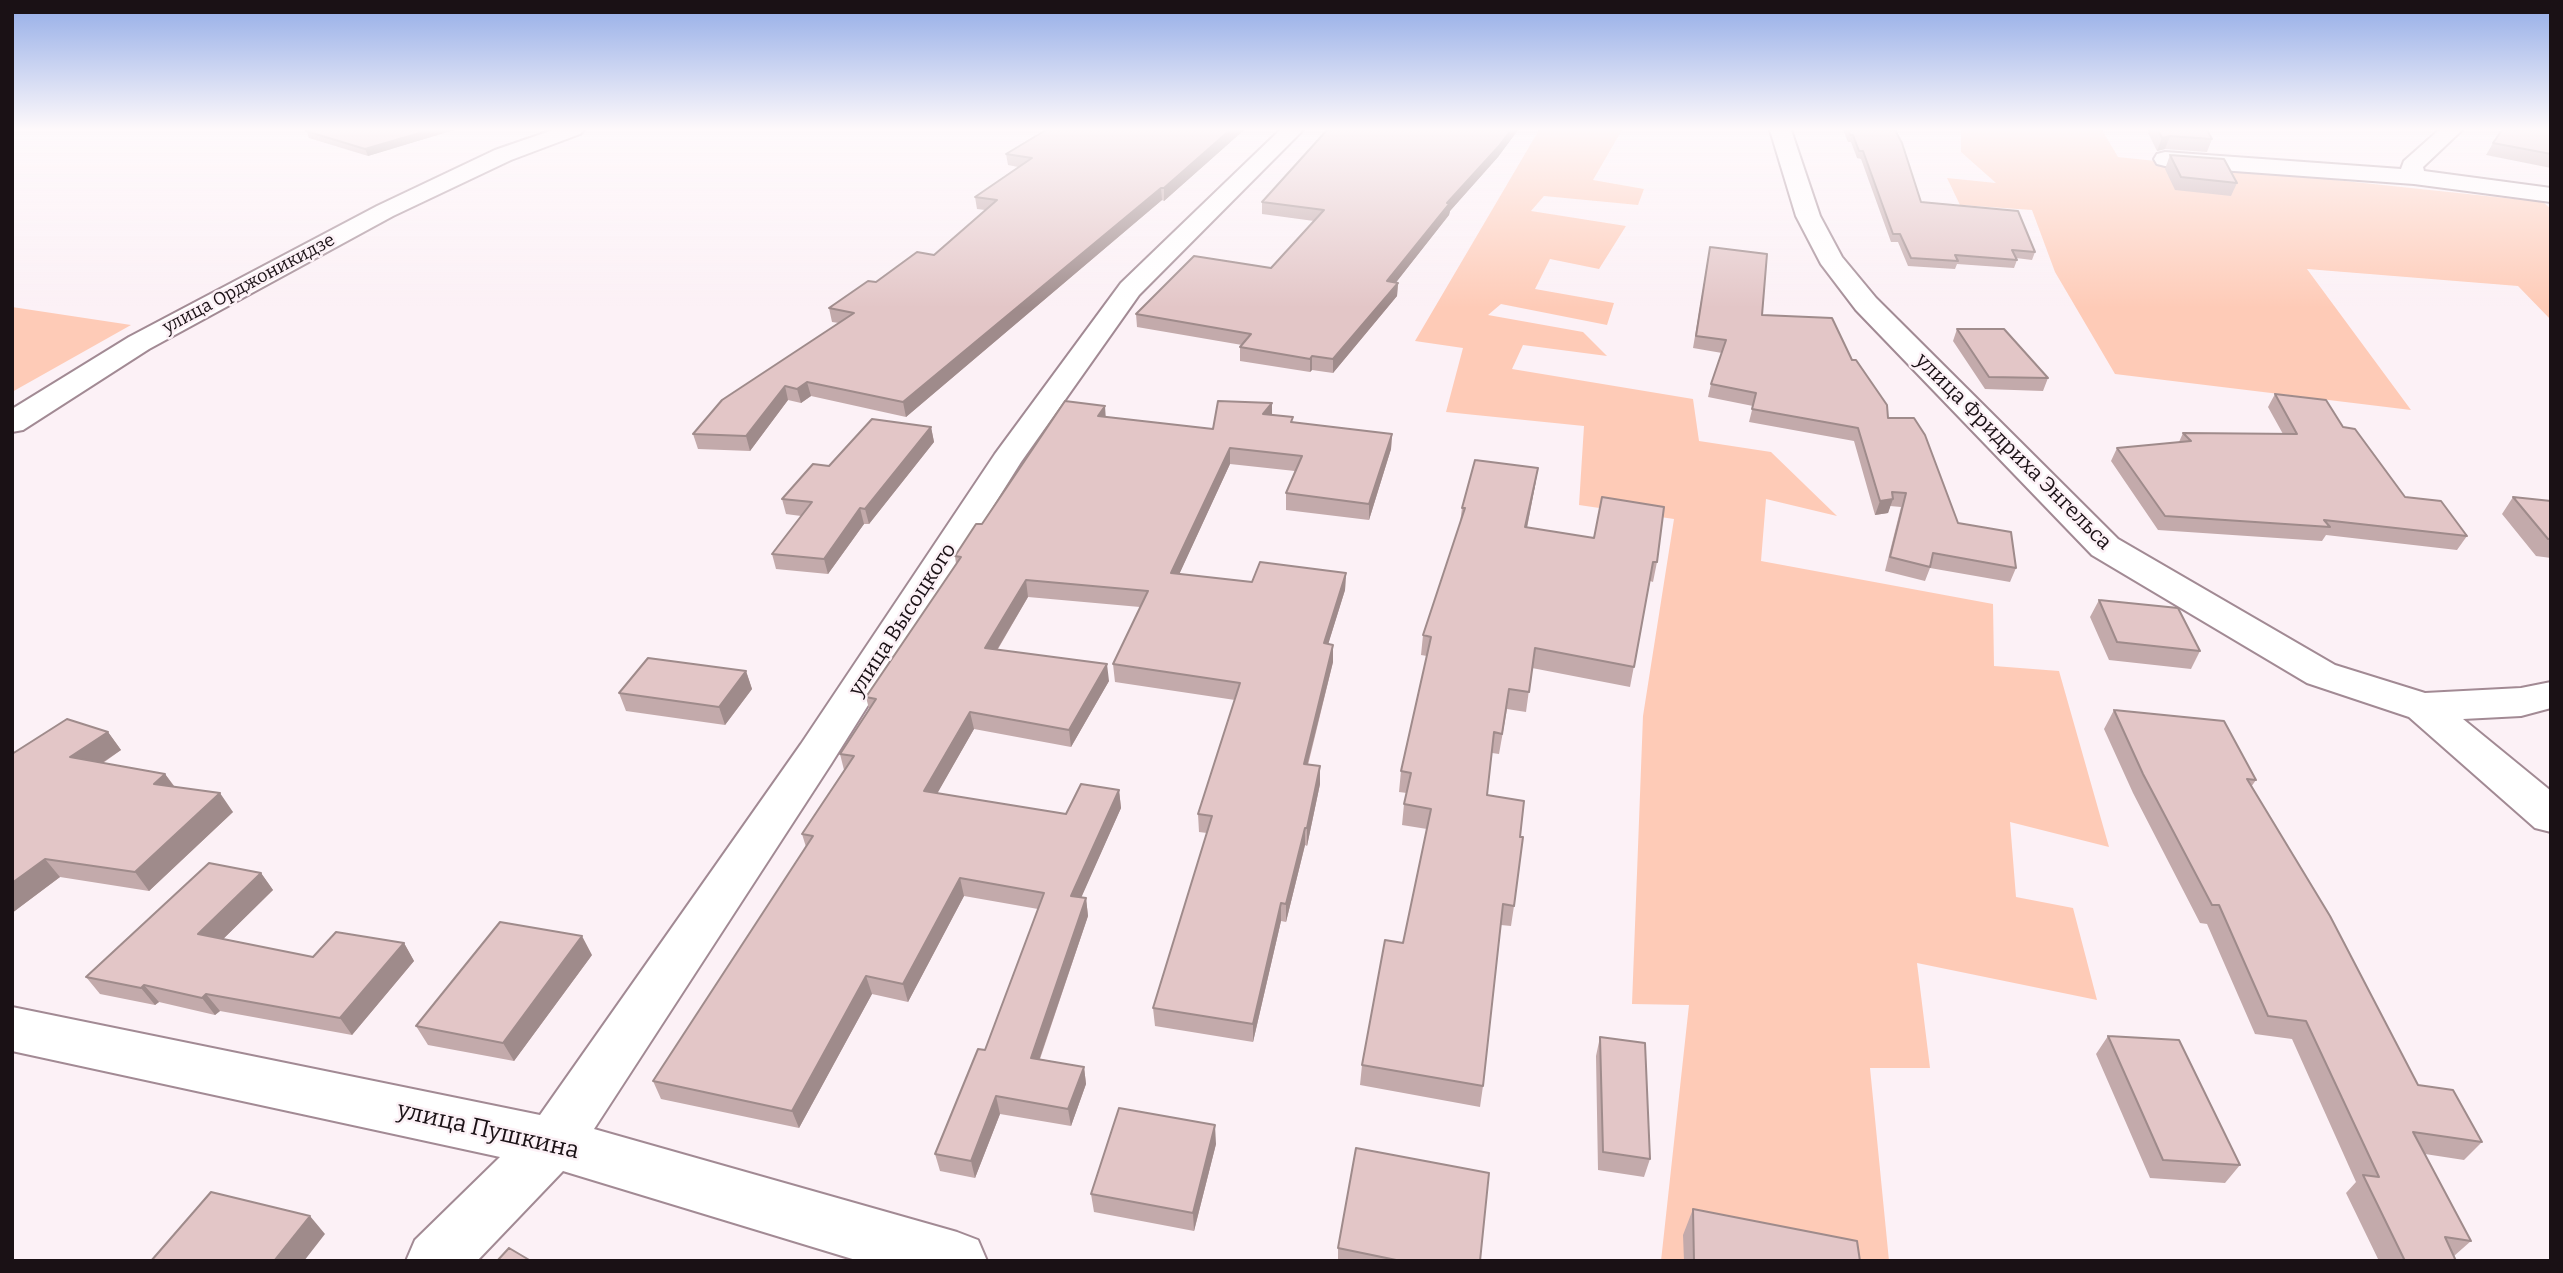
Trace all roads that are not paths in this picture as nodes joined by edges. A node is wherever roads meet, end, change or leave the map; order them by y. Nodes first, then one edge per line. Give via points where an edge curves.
1 (431, 189) edge
2 (1231, 189) edge
3 (1799, 189) edge
4 (2508, 189) edge
5 (2551, 195) edge
6 (12, 423) edge
7 (2551, 695) edge
8 (2423, 707) junction
9 (2551, 816) edge
10 (12, 1029) edge
11 (553, 1143) junction
12 (436, 1261) edge
13 (957, 1261) edge

1 - 6 street, улица Орджоникидзе via 139,343
2 - 11 street, улица Высоцкого via 1130,289 1006,461 816,754
3 - 8 street, улица Фридриха Энгельса via 1830,259 1866,304 2105,547 2321,674
4 - 5 street
7 - 8 street via 2521,702
8 - 9 street, улица Фридриха Энгельса
10 - 11 street, улица Пушкина
11 - 12 street, улица Высоцкого
11 - 13 street, улица Пушкина

